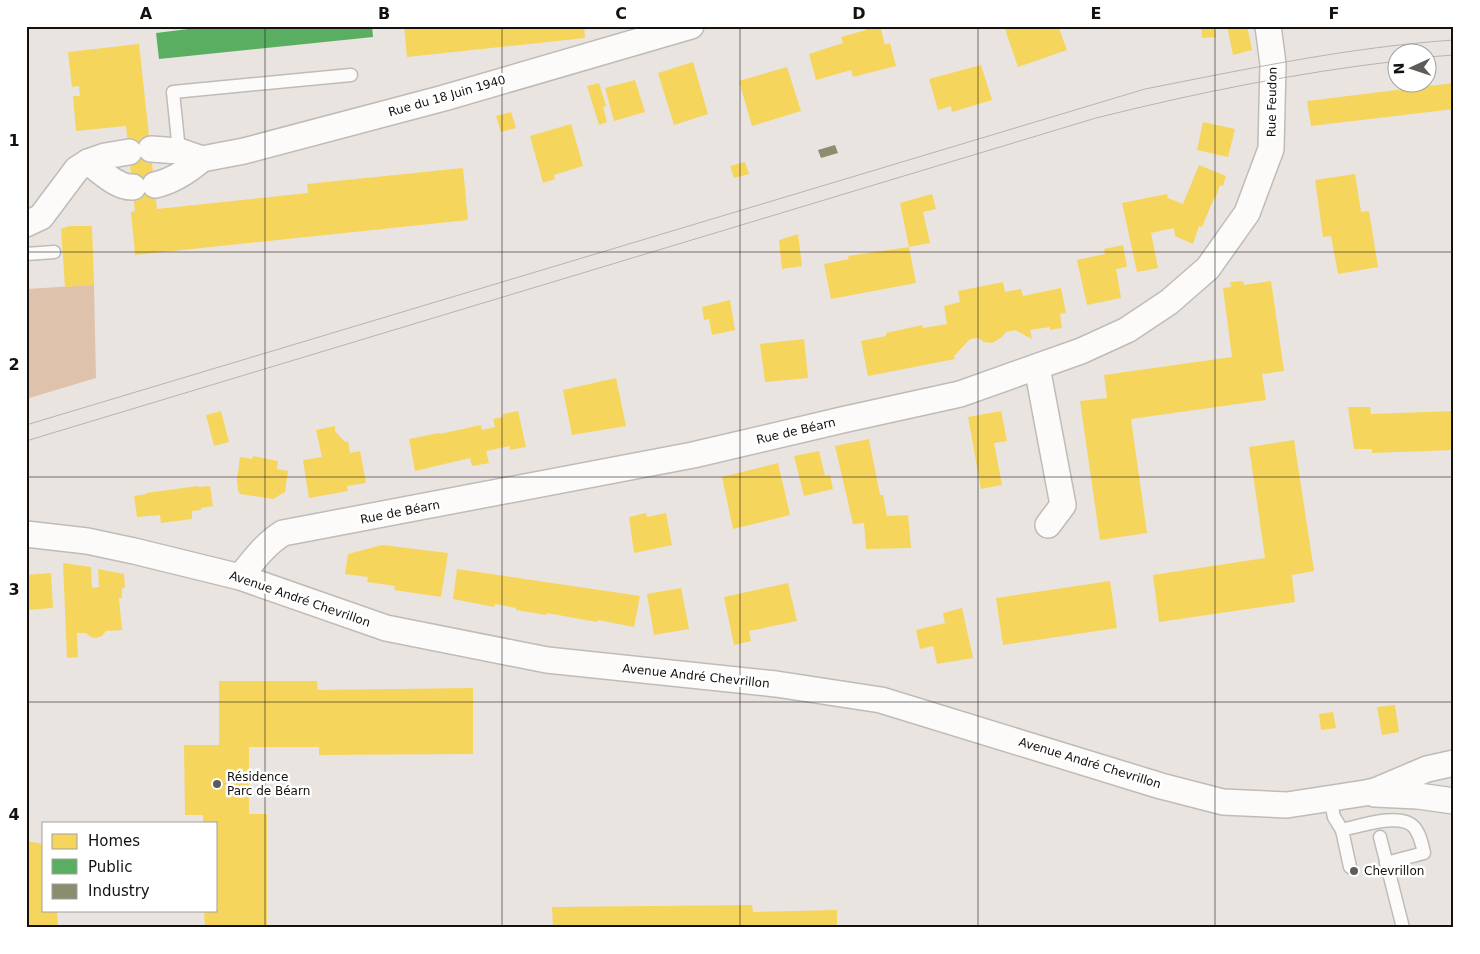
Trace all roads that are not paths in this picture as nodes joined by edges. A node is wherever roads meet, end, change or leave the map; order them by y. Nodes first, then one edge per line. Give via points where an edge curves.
1 (691, 26) edge
2 (1268, 26) edge
3 (351, 75) dead end
4 (1271, 149) joint
5 (190, 155) junction
6 (88, 162) junction
7 (26, 224) edge
8 (54, 252) dead end
9 (26, 254) edge
10 (1037, 367) junction
11 (1048, 525) dead end
12 (26, 534) edge
13 (240, 577) junction
14 (1454, 763) edge
15 (1365, 794) junction
16 (1330, 799) junction
17 (1454, 801) edge
18 (1342, 830) junction
19 (1380, 838) dead end
20 (1386, 863) junction
21 (1350, 867) dead end
22 (1403, 928) edge

1 - 5 street, Rue du 18 Juin 1940 via 444,98 244,151
2 - 4 street, Rue Feudon via 1274,64
3 - 5 lane via 173,92
4 - 10 street, Rue de Béarn via 1247,213 1208,268 1169,302 1128,330
5 - 6 street, Rue du 18 Juin 1940 via 140,151
5 - 6 street, Rue du 18 Juin 1940 via 189,170 166,182 144,186 123,187
6 - 7 street, Rue du 18 Juin 1940 via 77,169 41,217
8 - 9 lane
10 - 11 street via 1063,505
10 - 13 street, Rue de Béarn via 960,394 693,455 283,533 260,552
12 - 13 street, Avenue André Chevrillon via 87,541
13 - 16 street, Avenue André Chevrillon via 386,628 547,660 776,684 881,700 1223,802 1287,805
14 - 15 street, Avenue André Chevrillon via 1427,769
15 - 16 street, Avenue André Chevrillon
15 - 17 street, Avenue André Chevrillon
16 - 18 lane via 1334,817
18 - 20 lane via 1391,820 1409,823 1420,836 1424,853
18 - 21 lane
19 - 20 lane
20 - 22 lane

